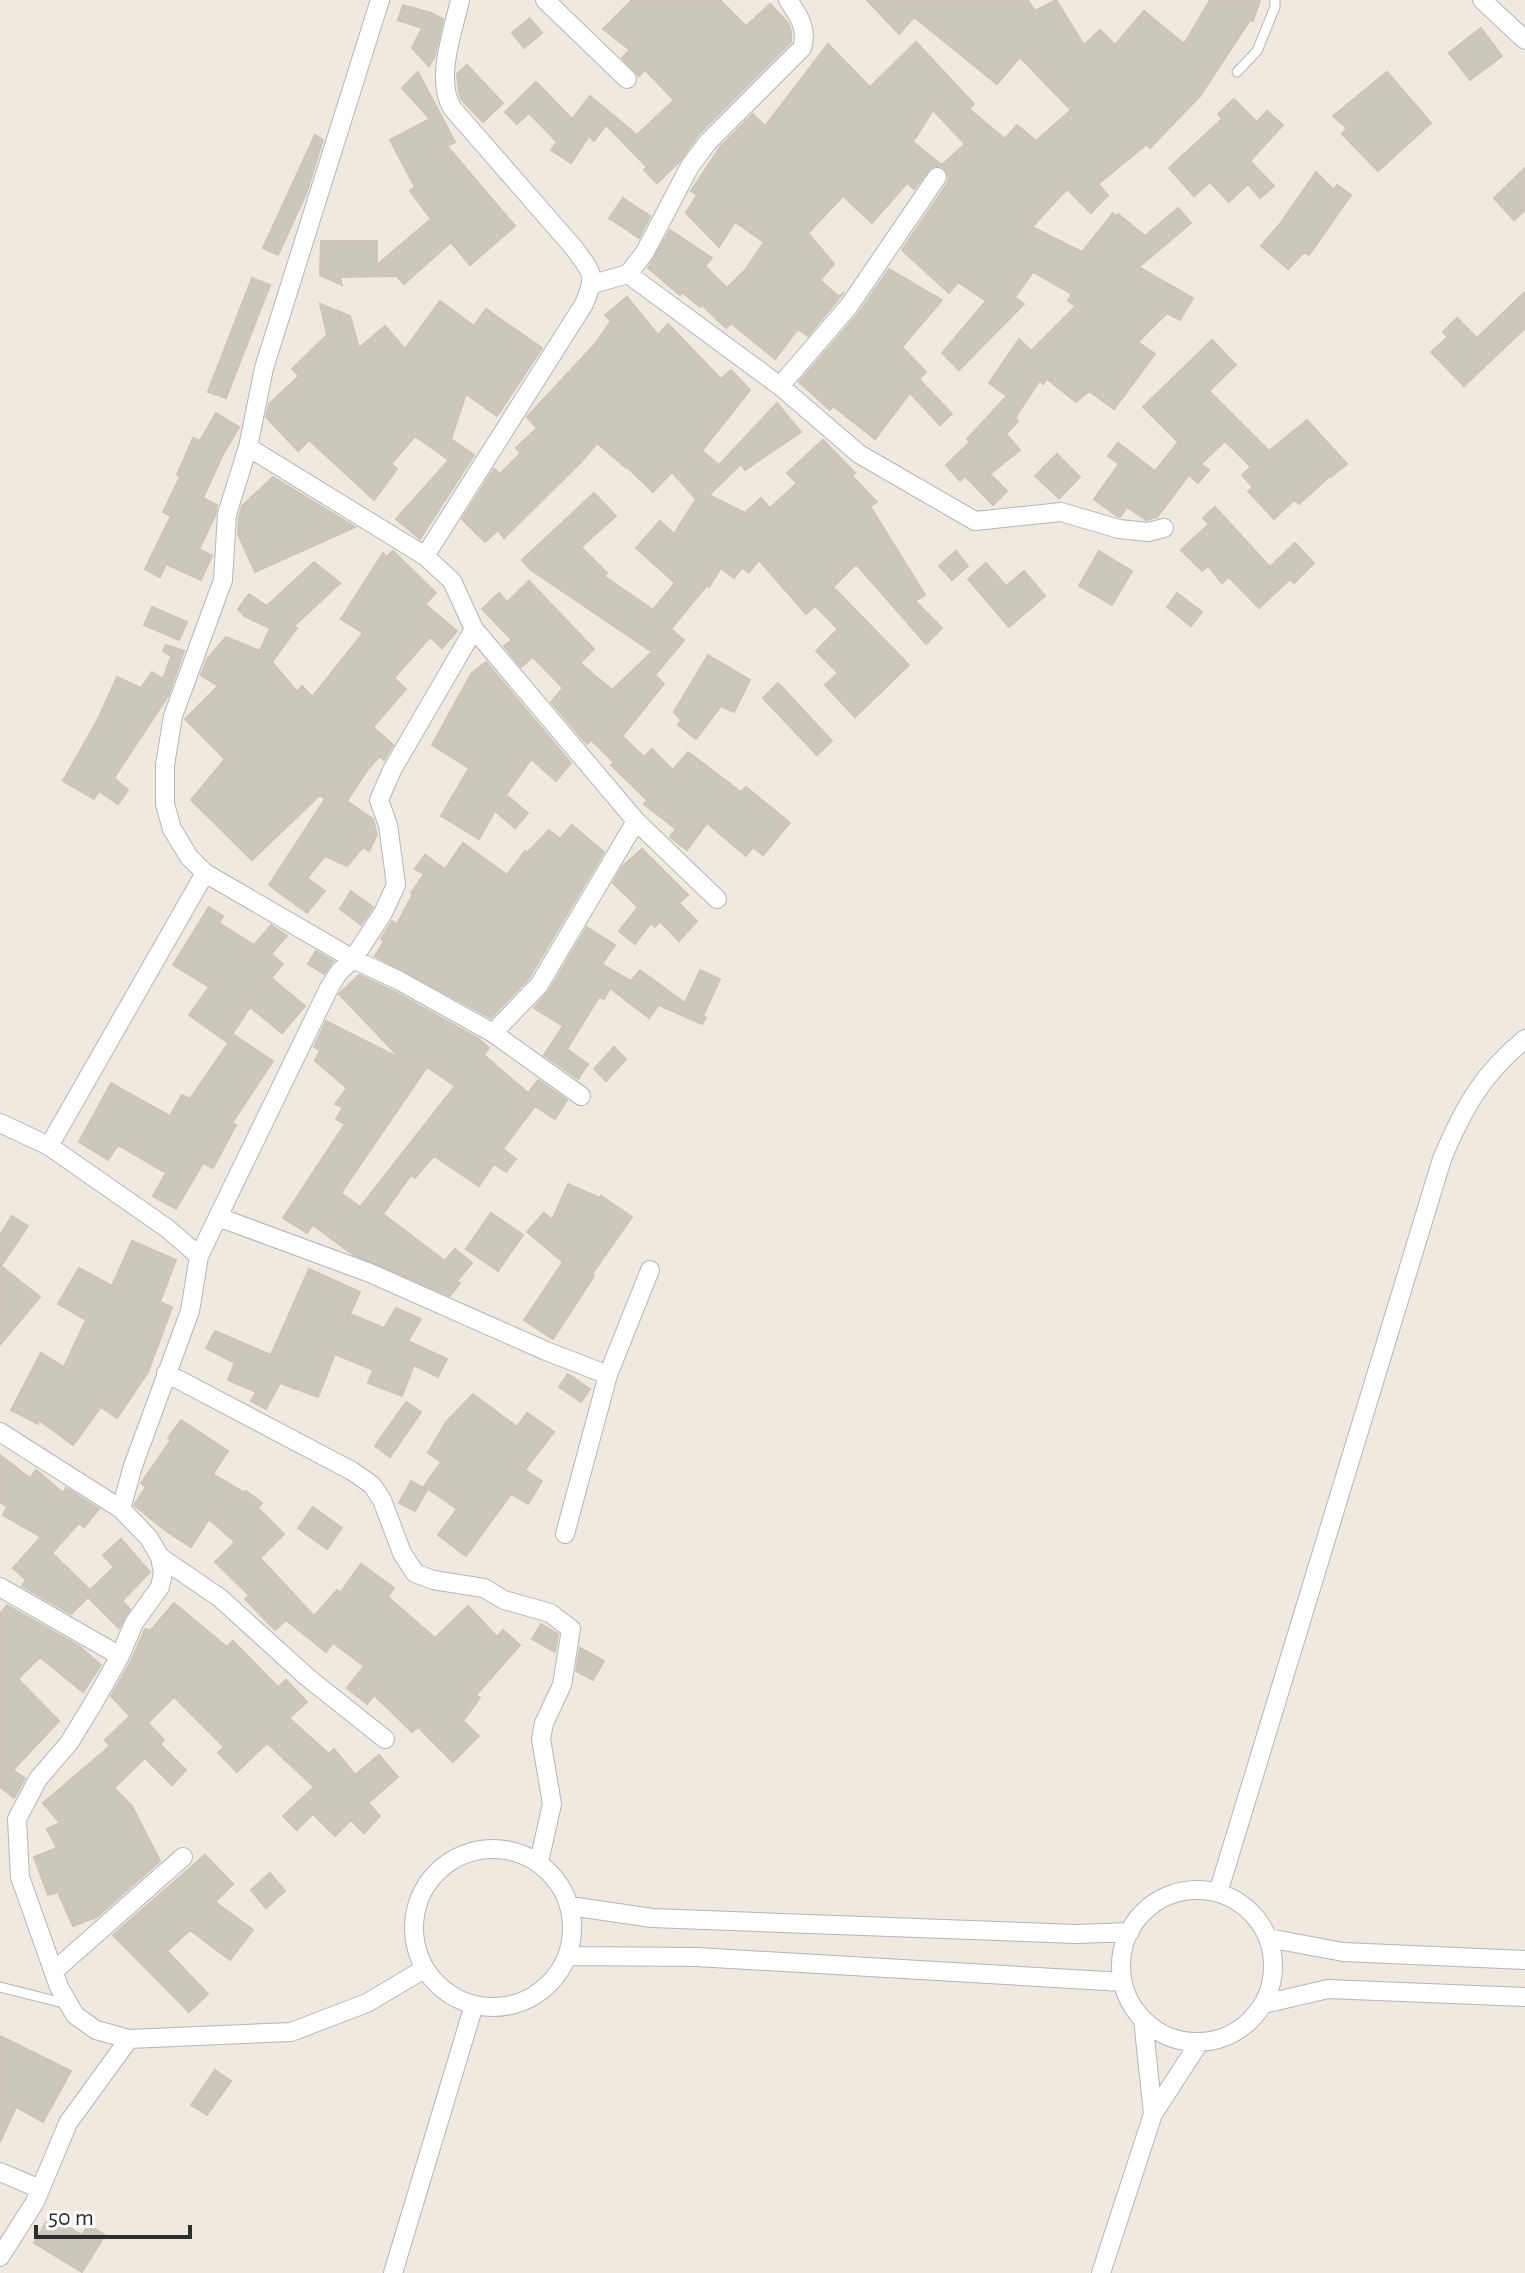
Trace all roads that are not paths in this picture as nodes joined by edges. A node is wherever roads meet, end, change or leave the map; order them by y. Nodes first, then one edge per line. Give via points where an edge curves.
1 (380, 0) edge
2 (460, 0) edge
3 (545, 0) edge
4 (788, 0) edge
5 (1275, 0) edge
6 (1482, 0) edge
7 (1525, 40) edge
8 (1237, 72) dead end
9 (627, 79) dead end
10 (937, 177) dead end
11 (628, 274) junction
12 (593, 284) junction
13 (780, 386) junction
14 (248, 447) junction
15 (1164, 528) dead end
16 (425, 556) junction
17 (474, 629) junction
18 (636, 821) junction
19 (205, 873) junction
20 (717, 899) dead end
21 (353, 959) junction
22 (493, 1033) junction
23 (1525, 1039) edge
24 (581, 1096) dead end
25 (0, 1123) edge
26 (49, 1146) junction
27 (218, 1217) junction
28 (199, 1256) junction
29 (650, 1270) dead end
30 (166, 1373) junction
31 (608, 1375) junction
32 (0, 1432) edge
33 (121, 1509) junction
34 (565, 1534) dead end
35 (160, 1557) junction
36 (0, 1587) edge
37 (120, 1656) junction
38 (385, 1739) dead end
39 (0, 1808) edge
40 (17, 1819) junction
41 (183, 1857) dead end
42 (539, 1862) junction
43 (1218, 1893) junction
44 (570, 1906) junction
45 (1130, 1932) junction
46 (1268, 1938) junction
47 (568, 1956) junction
48 (1525, 1960) edge
49 (424, 1969) junction
50 (54, 1971) junction
51 (1123, 1982) junction
52 (0, 1987) edge
53 (1525, 1997) edge
54 (69, 2004) junction
55 (1264, 2004) junction
56 (474, 2005) junction
57 (1143, 2019) junction
58 (129, 2039) junction
59 (1199, 2043) junction
60 (1153, 2114) junction
61 (0, 2172) edge
62 (40, 2189) junction
63 (0, 2257) edge
64 (393, 2273) edge
65 (1101, 2273) edge

1 - 14 street via 264,368
2 - 12 street via 445,95 574,248
3 - 9 street
4 - 11 street via 800,18 802,48 708,142
5 - 8 lane via 1257,51
6 - 7 street
10 - 13 street via 849,306
11 - 12 street
11 - 13 street
12 - 16 street
13 - 15 street via 859,454 975,521 1061,512 1119,529
14 - 16 street
14 - 19 street via 227,514 223,580 173,716 165,765 165,804 172,829
16 - 17 street via 452,581
17 - 18 street
17 - 21 street via 379,800 396,885
18 - 20 street
18 - 22 street via 539,985
19 - 21 street
19 - 26 street
21 - 22 street
21 - 27 street via 329,988
22 - 24 street
23 - 43 street via 1487,1076 1462,1113 1442,1159
25 - 26 street
26 - 28 street
27 - 28 street
27 - 31 street via 370,1273
28 - 30 street via 190,1311
29 - 31 street
30 - 33 street
30 - 42 street via 372,1485 415,1573 484,1588 504,1600 550,1613 571,1629 562,1685 541,1739 552,1804
31 - 34 street
32 - 33 street
33 - 35 street
35 - 37 street via 160,1587 134,1623
35 - 38 street via 220,1598
36 - 37 street
37 - 40 street
39 - 40 street
40 - 50 street via 20,1877
41 - 50 street
42 - 44 street via 558,1881
42 - 49 street via 514,1851 487,1848 461,1855 439,1870 422,1891 414,1917 414,1944
43 - 45 street via 1176,1892 1154,1903
43 - 46 street via 1248,1909
44 - 45 street via 652,1918
44 - 47 street
45 - 51 street via 1120,1966
46 - 48 street via 1343,1952
46 - 55 street via 1273,1980
47 - 51 street via 697,1957
47 - 56 street via 536,1995 513,2006
49 - 56 street via 441,1989
49 - 58 street via 367,2003 291,2032
50 - 54 street
51 - 57 street
52 - 54 lane
53 - 55 street via 1328,1989
54 - 58 street via 96,2030
55 - 59 street via 1247,2025 1224,2038
56 - 64 street
57 - 59 street via 1174,2039
57 - 60 street
58 - 62 street via 68,2123
59 - 60 street
60 - 65 street
61 - 62 street
62 - 63 street

